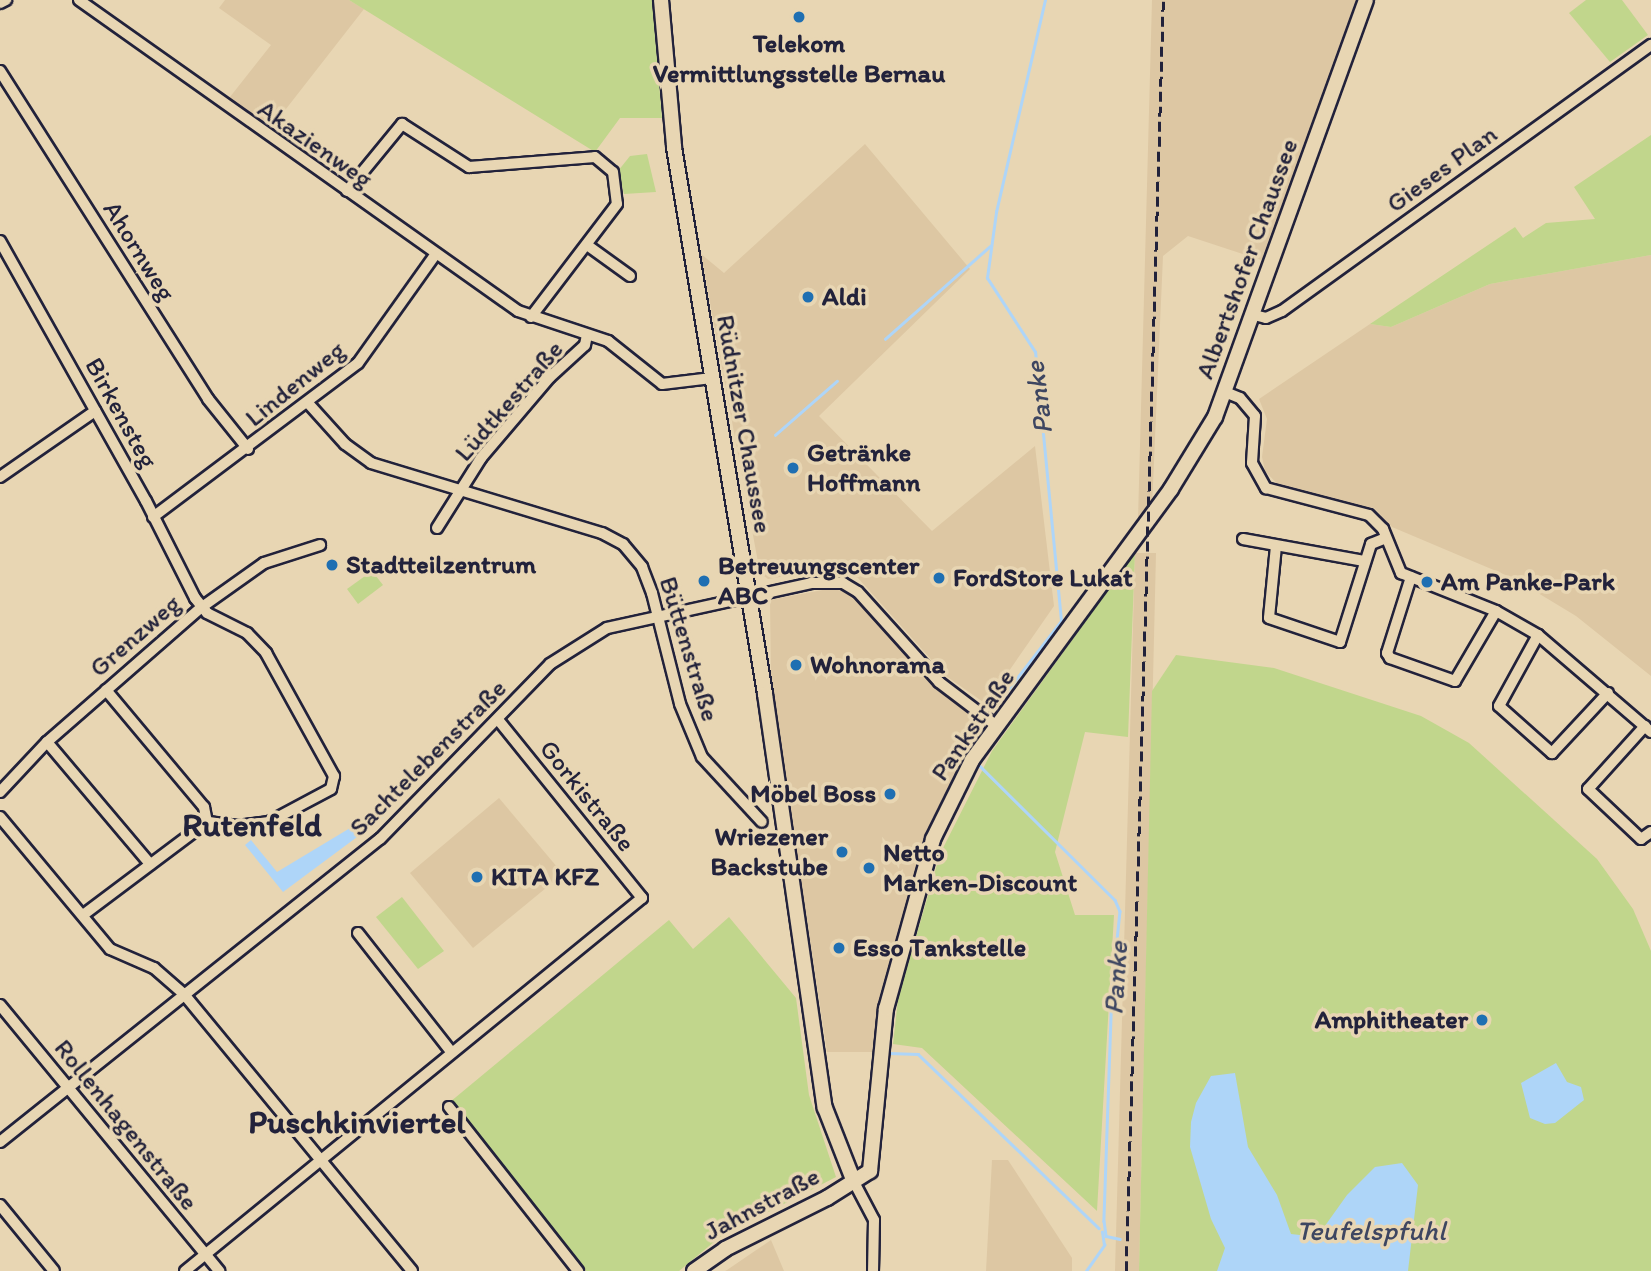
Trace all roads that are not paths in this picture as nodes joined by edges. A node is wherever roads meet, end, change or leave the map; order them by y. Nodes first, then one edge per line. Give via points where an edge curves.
1 (6, 0) edge
2 (79, 0) edge
3 (1366, 0) edge
4 (661, 1) edge
5 (0, 3) edge
6 (1651, 45) edge
7 (0, 71) edge
8 (347, 191) junction
9 (0, 241) edge
10 (587, 245) junction
11 (435, 255) junction
12 (630, 276) dead end
13 (1254, 315) junction
14 (531, 317) junction
15 (587, 335) junction
16 (712, 378) junction
17 (1225, 392) junction
18 (307, 403) junction
19 (95, 411) junction
20 (248, 449) junction
21 (0, 477) edge
22 (461, 490) junction
23 (153, 517) junction
24 (1148, 522) joint
25 (437, 528) dead end
26 (1386, 538) junction
27 (1243, 539) dead end
28 (320, 545) dead end
29 (1276, 546) junction
30 (1364, 561) junction
31 (1411, 577) junction
32 (749, 597) junction
33 (202, 607) junction
34 (1496, 611) junction
35 (659, 616) junction
36 (1538, 635) junction
37 (106, 690) junction
38 (1608, 693) junction
39 (499, 722) junction
40 (997, 726) junction
41 (1648, 729) edge
42 (47, 742) junction
43 (0, 792) edge
44 (0, 817) edge
45 (207, 821) junction
46 (762, 822) dead end
47 (1651, 832) edge
48 (150, 864) junction
49 (83, 915) junction
50 (358, 933) dead end
51 (183, 993) junction
52 (0, 1005) edge
53 (453, 1053) junction
54 (68, 1087) junction
55 (449, 1107) dead end
56 (0, 1142) edge
57 (320, 1161) junction
58 (854, 1182) junction
59 (0, 1205) edge
60 (205, 1254) junction
61 (54, 1271) edge
62 (184, 1271) edge
63 (219, 1271) edge
64 (412, 1271) edge
65 (578, 1271) edge
66 (694, 1271) edge
67 (873, 1271) edge

1 - 5 street
2 - 8 street, Akazienweg
3 - 13 main road, Albertshofer Chaussee
4 - 16 main road, Rüdnitzer Chaussee via 674,147
6 - 13 street, Gieses Plan via 1282,311 1266,318
7 - 20 street, Ahornweg via 208,399
8 - 10 street via 402,124 469,167 595,157 613,172 619,192 617,204
8 - 11 street, Akazienweg
9 - 19 street, Birkensteg
10 - 12 street
10 - 14 street
11 - 14 street, Akazienweg
11 - 18 street, Lindenweg via 358,363
13 - 17 main road, Albertshofer Chaussee
14 - 15 street, Akazienweg
15 - 16 street, Akazienweg via 608,341 662,384
15 - 22 street, Lüdtkestraße via 585,345 506,428
16 - 32 main road, Rüdnitzer Chaussee
17 - 24 main road, Albertshofer Chaussee via 1204,436
17 - 26 street via 1240,398 1255,416 1252,463 1266,488 1368,514
18 - 20 street, Lindenweg
18 - 22 street, Büttenstraße via 358,455 393,471
19 - 21 street
19 - 23 street, Birkensteg
20 - 23 street, Lindenweg
22 - 25 street, Lüdtkestraße
22 - 35 street, Büttenstraße via 602,533 623,544 642,567
23 - 33 street, Birkensteg
24 - 40 main road, Pankstraße
26 - 30 street via 1371,544
26 - 31 street via 1394,565
27 - 29 street
28 - 33 street, Grenzweg via 264,563
29 - 30 street via 1290,544
29 - 30 street via 1269,618 1340,642
31 - 34 street
31 - 34 street via 1387,653 1390,658 1455,681
32 - 35 street, Sachtelebenstraße
32 - 40 street, Sachtelebenstraße via 827,580 843,583 858,592 939,682
32 - 58 main road, Rüdnitzer Chaussee via 825,1108
33 - 37 street, Grenzweg
33 - 45 street via 217,620 247,633 267,653 334,782 331,789 269,822 237,827
34 - 36 street
35 - 39 street, Sachtelebenstraße via 607,628 573,647 535,680
35 - 46 street, Büttenstraße via 680,704 702,757
36 - 38 street
36 - 38 street via 1499,706 1552,753
37 - 42 street, Grenzweg
37 - 45 street via 204,807
38 - 41 street
39 - 51 street, Sachtelebenstraße via 380,839
39 - 53 street, Gorkistraße via 642,898
40 - 58 main road, Pankstraße via 967,770 925,864 886,1009 874,1159 870,1171
41 - 47 street via 1588,789 1641,839
42 - 43 street, Grenzweg
42 - 48 street
44 - 49 street
45 - 48 street
48 - 49 street
49 - 51 street via 110,948 154,968
50 - 53 street
51 - 54 street, Sachtelebenstraße
51 - 57 street
52 - 54 street, Rollenhagenstraße
53 - 57 street
54 - 56 street, Sachtelebenstraße
54 - 60 street, Rollenhagenstraße
55 - 65 street
57 - 60 street
57 - 64 street
58 - 66 main road, Jahnstraße via 725,1248
58 - 67 street via 874,1220
59 - 61 street
60 - 62 street
60 - 63 street, Rollenhagenstraße

